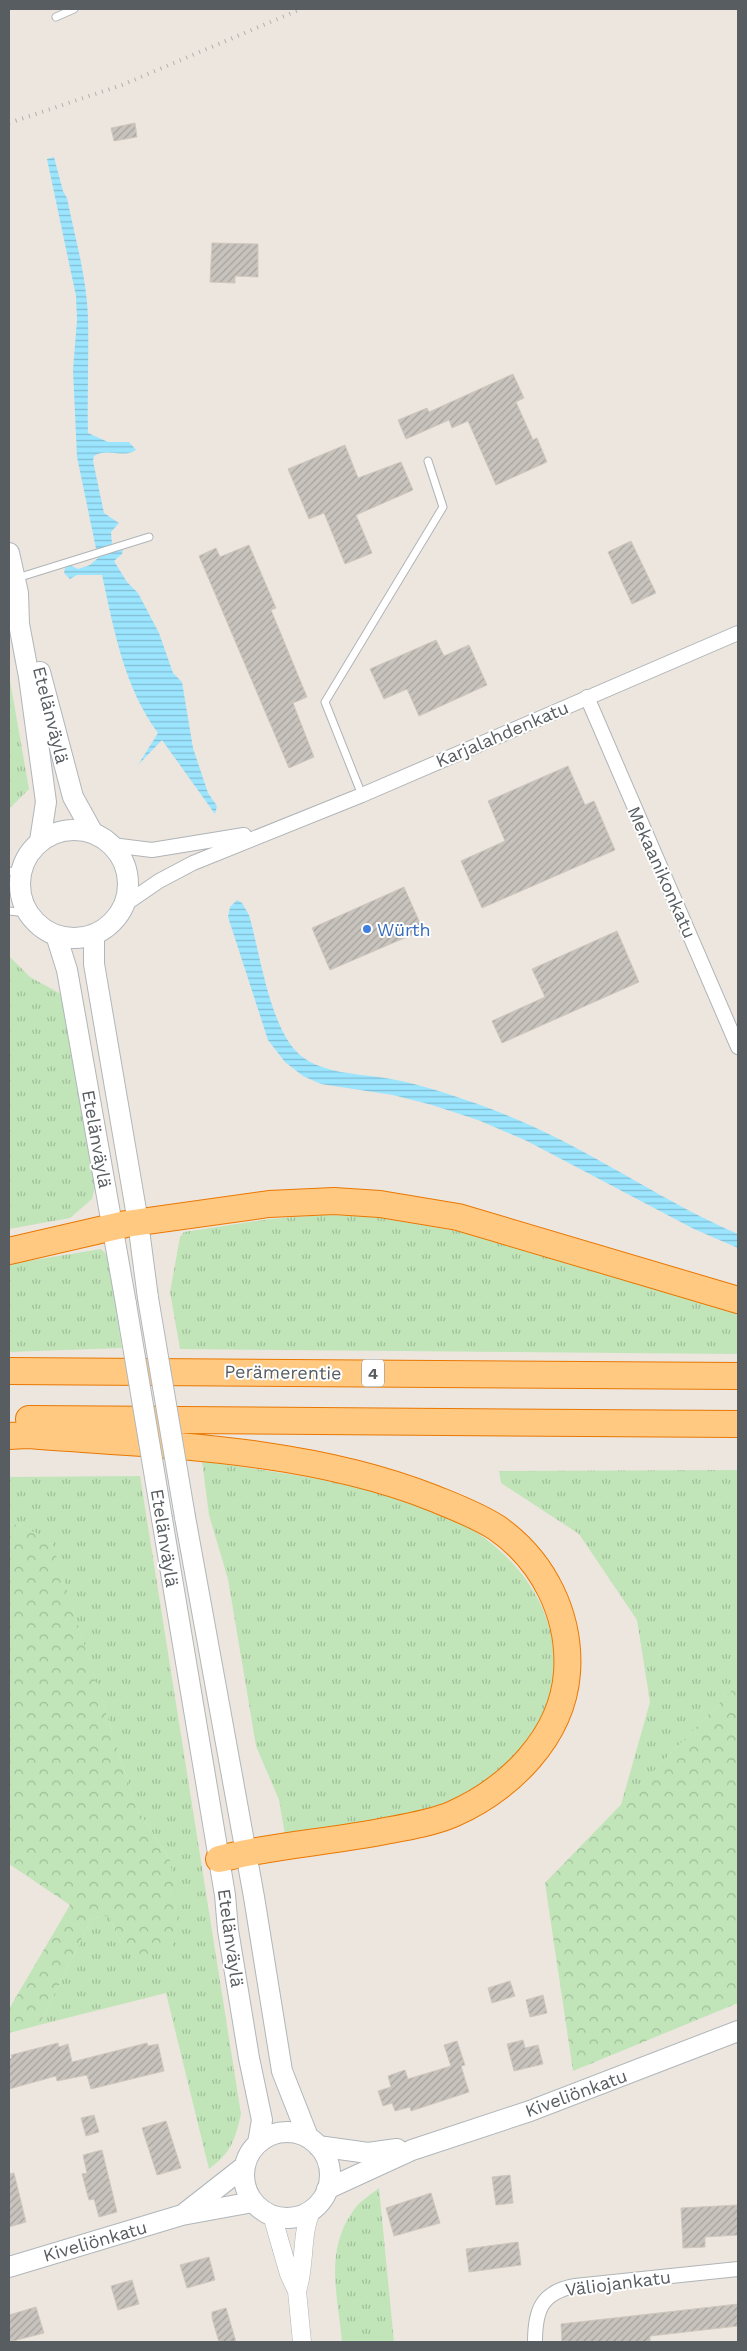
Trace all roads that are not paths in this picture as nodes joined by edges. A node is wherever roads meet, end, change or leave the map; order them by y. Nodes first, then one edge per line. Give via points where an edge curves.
1 (74, 9) edge
2 (56, 16) dead end
3 (428, 461) dead end
4 (149, 537) dead end
5 (9, 553) edge
6 (16, 586) junction
7 (738, 633) edge
8 (587, 698) junction
9 (362, 795) junction
10 (264, 832) junction
11 (93, 833) junction
12 (40, 841) junction
13 (112, 845) junction
14 (15, 870) edge
15 (124, 905) junction
16 (18, 912) edge
17 (94, 934) junction
18 (56, 935) junction
19 (738, 1046) edge
20 (125, 1224) junction
21 (9, 1251) edge
22 (738, 1300) edge
23 (9, 1371) edge
24 (738, 1376) edge
25 (9, 1420) edge
26 (738, 1424) edge
27 (9, 1436) edge
28 (246, 1852) junction
29 (219, 1859) junction
30 (738, 2031) edge
31 (313, 2142) junction
32 (258, 2143) junction
33 (412, 2150) junction
34 (244, 2166) junction
35 (327, 2189) junction
36 (254, 2202) junction
37 (312, 2209) junction
38 (182, 2215) junction
39 (272, 2215) junction
40 (9, 2266) edge
41 (738, 2269) edge
42 (297, 2291) junction
43 (302, 2342) edge
44 (535, 2342) edge

1 - 2 lane
3 - 9 lane via 443,507 325,702
4 - 6 lane
5 - 6 main road, Etelänväylä
6 - 11 main road, Etelänväylä via 31,625 73,797
6 - 12 main road, Etelänväylä via 46,802
7 - 8 street, Karjalahdenkatu
8 - 9 street, Karjalahdenkatu
8 - 19 street, Mekaanikonkatu
9 - 10 street, Karjalahdenkatu
10 - 13 street, Karjalahdenkatu via 152,850
10 - 15 street, Karjalahdenkatu via 193,863
11 - 12 main road via 80,829 65,830
11 - 13 main road
12 - 14 main road
13 - 15 main road via 124,863 128,884
14 - 16 main road via 20,891
15 - 17 main road via 112,922
16 - 18 main road
17 - 18 main road via 76,938
17 - 20 main road, Etelänväylä via 94,964
18 - 20 main road, Etelänväylä via 67,970
20 - 21 highway
20 - 22 highway via 269,1204 334,1201 380,1204 458,1217
20 - 28 main road, Etelänväylä, bridge via 148,1298
20 - 29 main road, Etelänväylä, bridge via 126,1304
23 - 24 highway, Perämerentie / 4
25 - 26 highway
27 - 28 highway via 210,1449 302,1463 403,1486 472,1514 498,1529 520,1548 555,1598 564,1624 567,1653 561,1701 552,1725 537,1748 500,1788 450,1815 411,1826
28 - 29 highway
28 - 31 main road, Etelänväylä via 282,2072
29 - 32 main road, Etelänväylä via 244,2028 262,2120
30 - 33 main road, Kiveliönkatu via 530,2111
31 - 32 main road via 295,2132 282,2132
31 - 33 main road, Kiveliönkatu via 368,2153
31 - 35 main road via 329,2166
32 - 34 main road
33 - 35 main road, Kiveliönkatu
34 - 36 main road via 247,2191
34 - 38 main road, Kiveliönkatu
35 - 37 main road
36 - 38 main road, Kiveliönkatu
36 - 39 main road
37 - 39 main road via 300,2216
37 - 42 street via 305,2225 302,2275
38 - 40 main road, Kiveliönkatu
39 - 42 street
41 - 44 street, Väliojankatu via 559,2290 541,2305
42 - 43 street

